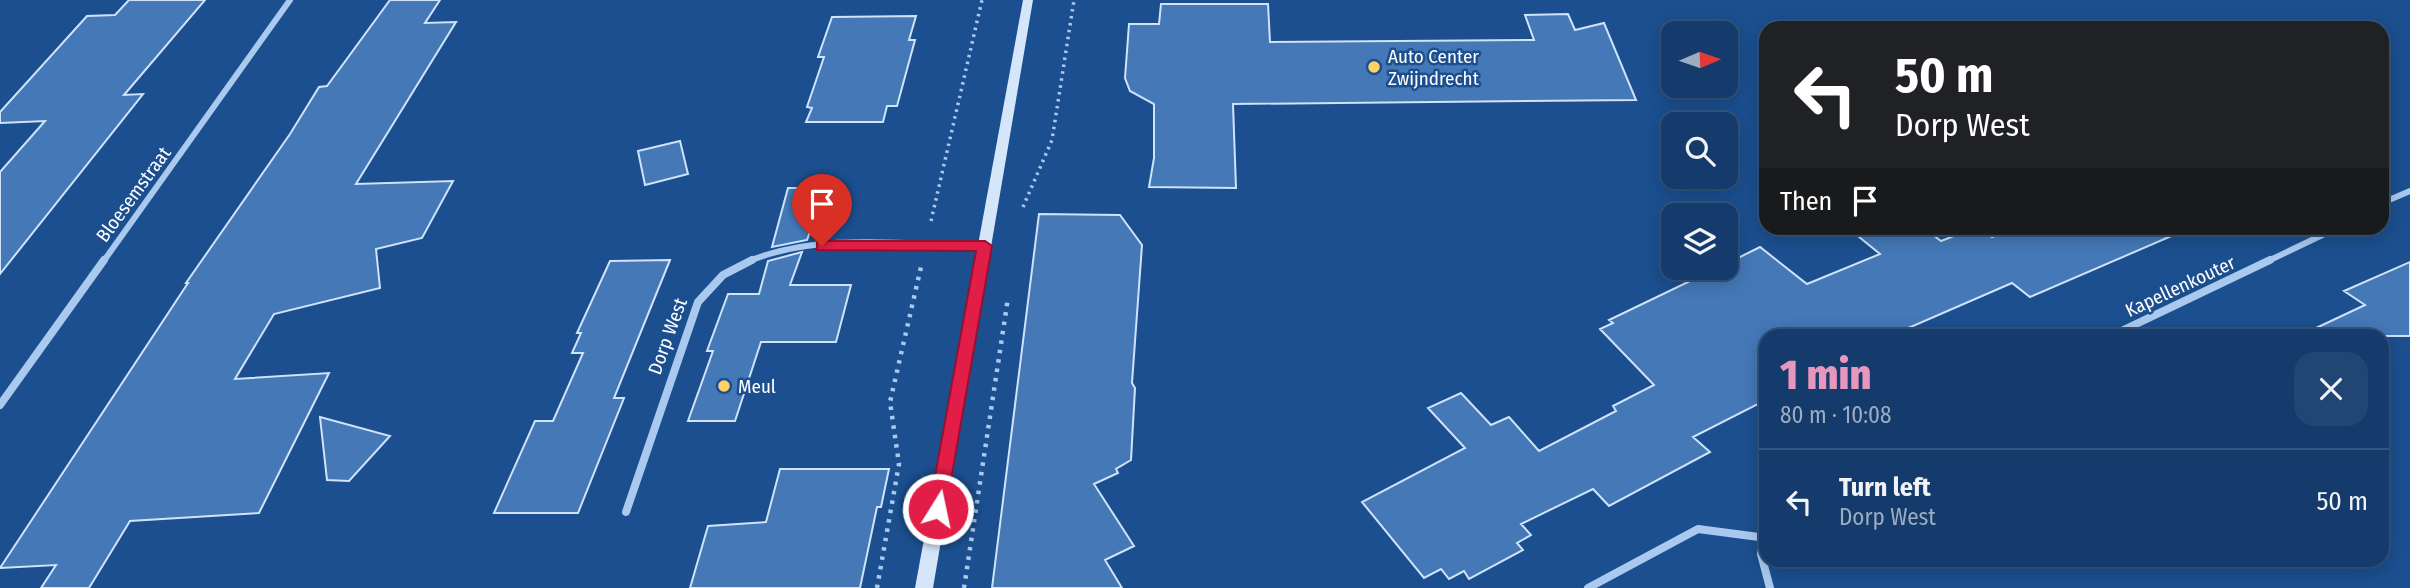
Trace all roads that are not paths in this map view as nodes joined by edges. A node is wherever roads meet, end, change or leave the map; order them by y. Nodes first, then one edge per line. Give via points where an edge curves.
1 (290, 0) edge
2 (1028, 0) edge
3 (2410, 191) edge
4 (2389, 200) edge
5 (2321, 235) edge
6 (985, 246) junction
7 (2125, 329) edge
8 (0, 405) edge
9 (626, 512) dead end
10 (1759, 537) edge
11 (1763, 567) edge
12 (924, 588) edge
13 (1588, 588) edge
14 (1770, 588) edge

1 - 8 street, Bloesemstraat
2 - 6 main road
3 - 4 street
5 - 7 street, Kapellenkouter
6 - 9 street, Dorp West via 822,246 766,255 715,280 698,302
6 - 12 main road
10 - 13 street via 1698,528
11 - 14 street

